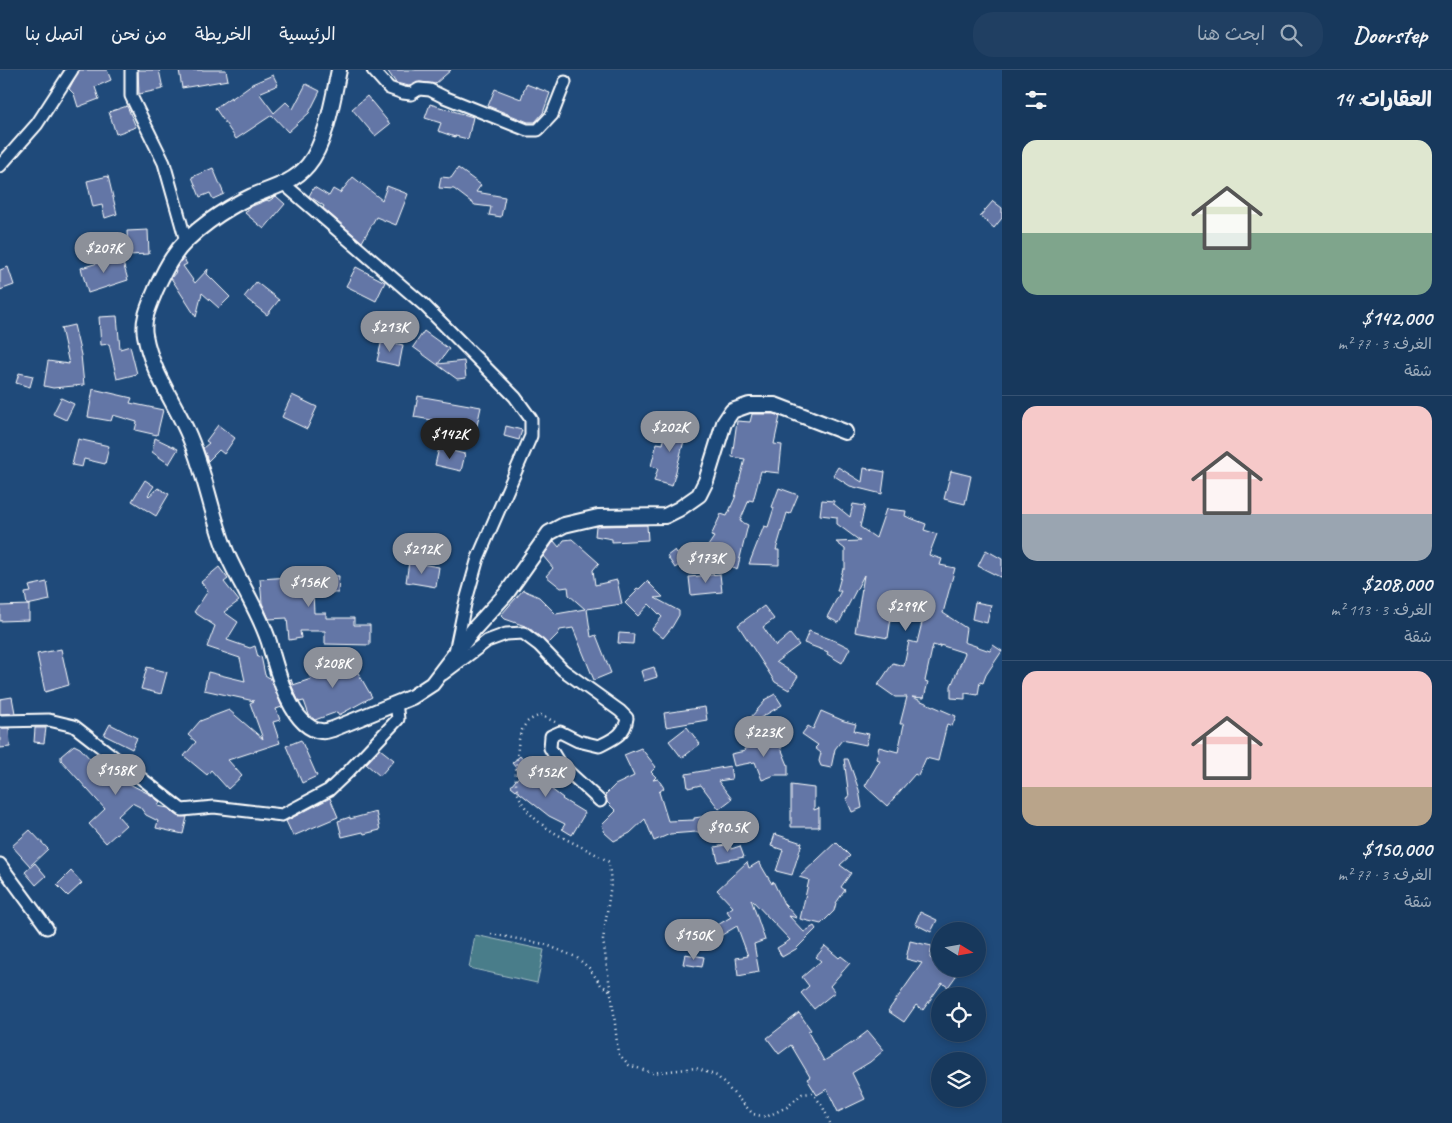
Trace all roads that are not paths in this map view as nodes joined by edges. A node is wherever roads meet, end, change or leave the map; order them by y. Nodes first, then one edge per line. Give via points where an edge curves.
1 (72, 70) edge
2 (131, 70) edge
3 (339, 70) edge
4 (373, 70) edge
5 (565, 82) dead end
6 (0, 166) edge
7 (284, 184) junction
8 (186, 242) junction
9 (844, 432) dead end
10 (454, 655) junction
11 (437, 677) junction
12 (396, 703) junction
13 (0, 721) edge
14 (600, 801) dead end
15 (0, 864) edge
16 (47, 928) dead end

1 - 6 street via 37,124
2 - 8 street via 131,96 164,163
3 - 7 street via 318,150 307,166
4 - 5 street via 389,88 410,94 419,88 430,90 527,130 538,130 552,115
7 - 8 street via 240,202
7 - 10 street via 424,305 515,397 530,419 531,436 478,558
8 - 12 street via 163,273 144,320 145,335 157,372 188,433 228,555 263,624 294,712 308,726 322,732
9 - 10 street via 775,405 749,405 732,411 724,423 699,495 665,516 598,516 564,524 550,533 506,594
10 - 11 street
11 - 12 street via 412,697
11 - 14 street via 487,641 506,634 523,633 539,644 563,670 627,718 626,727 617,737 599,746 560,732 551,736 550,748 559,763
12 - 13 street via 398,719 347,773 329,790 282,815 214,807 182,810 74,726 49,720
15 - 16 street

